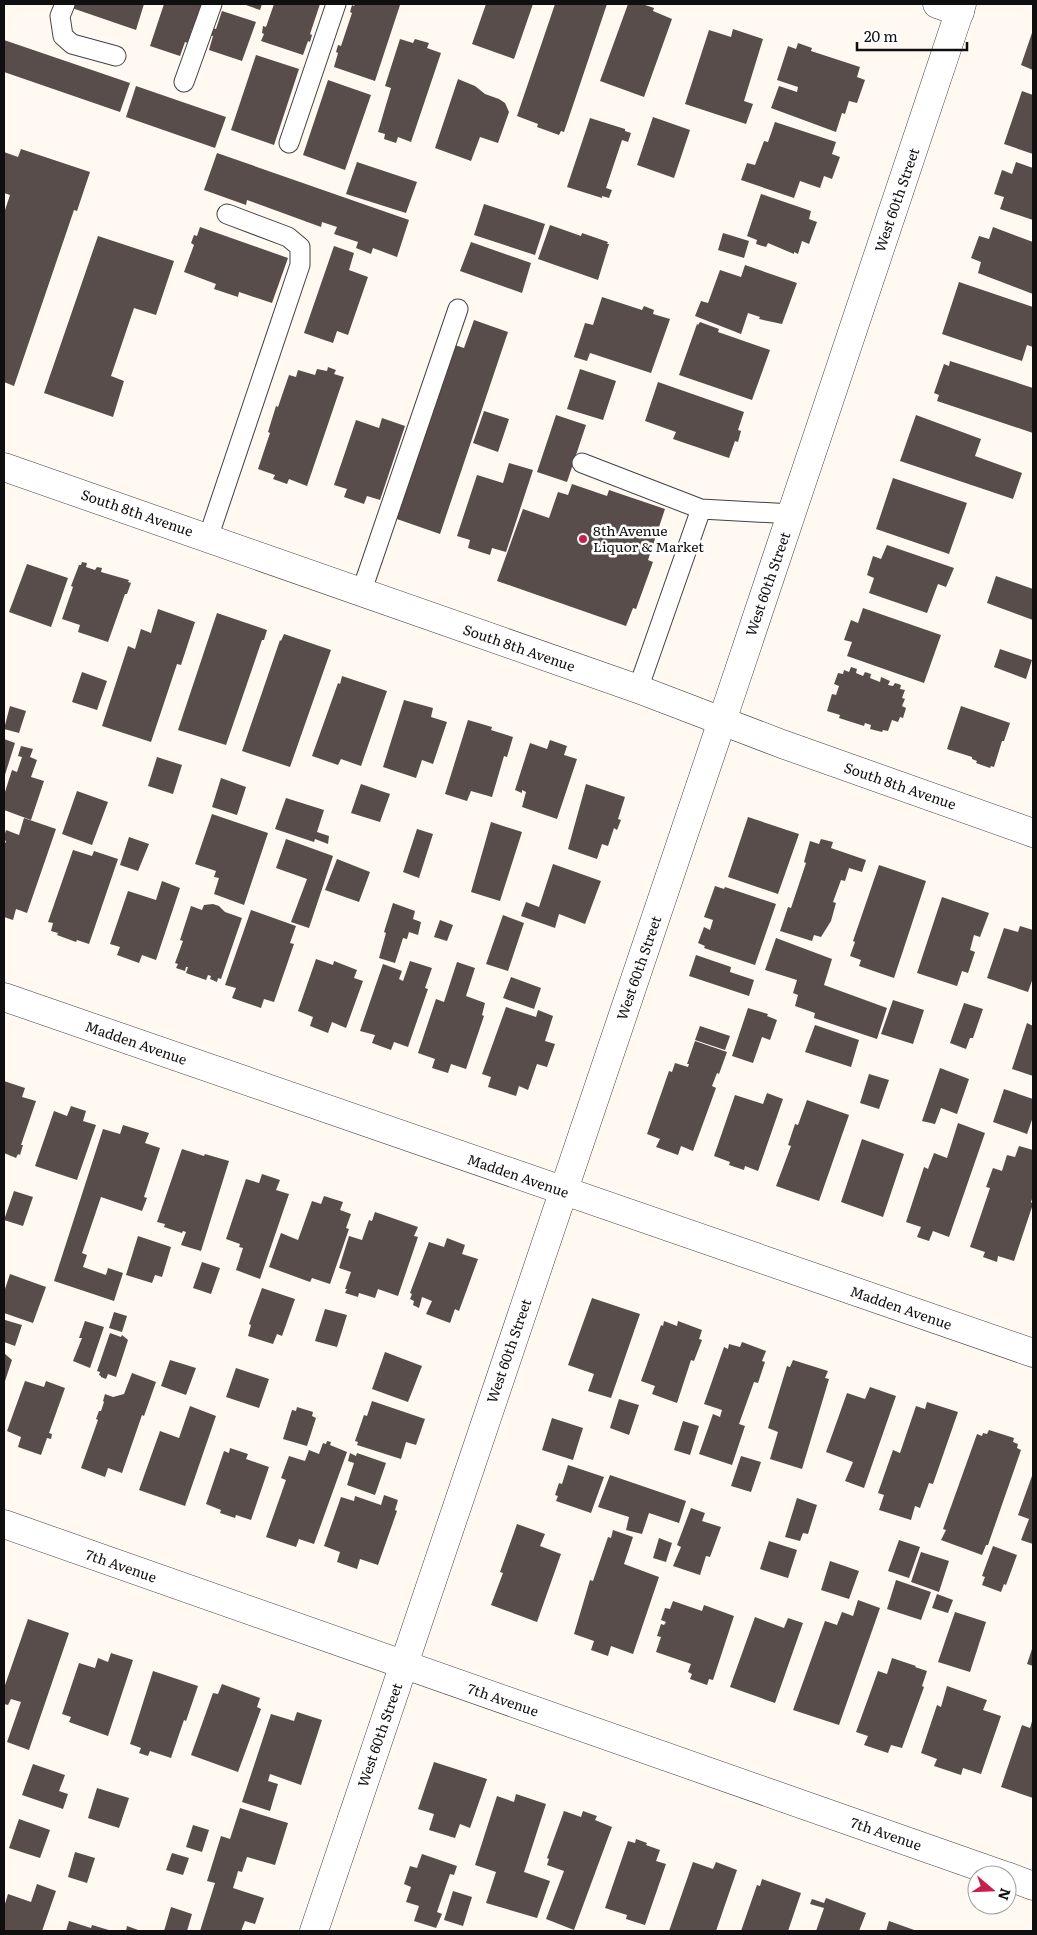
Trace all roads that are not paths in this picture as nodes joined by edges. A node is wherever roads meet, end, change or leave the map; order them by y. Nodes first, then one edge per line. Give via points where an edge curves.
1 (65, 4) edge
2 (212, 4) edge
3 (336, 4) edge
4 (953, 6) edge
5 (116, 56) dead end
6 (184, 82) dead end
7 (289, 143) dead end
8 (227, 214) dead end
9 (458, 309) dead end
10 (582, 464) dead end
11 (4, 466) edge
12 (701, 509) junction
13 (792, 514) junction
14 (208, 538) junction
15 (361, 593) junction
16 (638, 689) junction
17 (722, 721) junction
18 (1033, 833) edge
19 (4, 997) edge
20 (563, 1191) junction
21 (1033, 1354) edge
22 (4, 1524) edge
23 (404, 1665) junction
24 (974, 1865) edge
25 (1017, 1880) edge
26 (1033, 1886) edge
27 (314, 1931) edge

1 - 5 lane via 60,16 63,36 72,44
2 - 6 lane
3 - 7 lane
4 - 13 street, West 60th Street
8 - 14 lane via 288,237 300,247 300,265
9 - 15 lane
10 - 12 lane
11 - 14 street, South 8th Avenue
12 - 13 lane
12 - 16 lane
13 - 17 street, West 60th Street
14 - 15 street, South 8th Avenue
15 - 16 street, South 8th Avenue
16 - 17 street, South 8th Avenue
17 - 18 street, South 8th Avenue
17 - 20 street, West 60th Street
19 - 20 street, Madden Avenue
20 - 21 street, Madden Avenue
20 - 23 street, West 60th Street
22 - 23 street, 7th Avenue
23 - 24 street, 7th Avenue
23 - 27 street, West 60th Street
25 - 26 street

